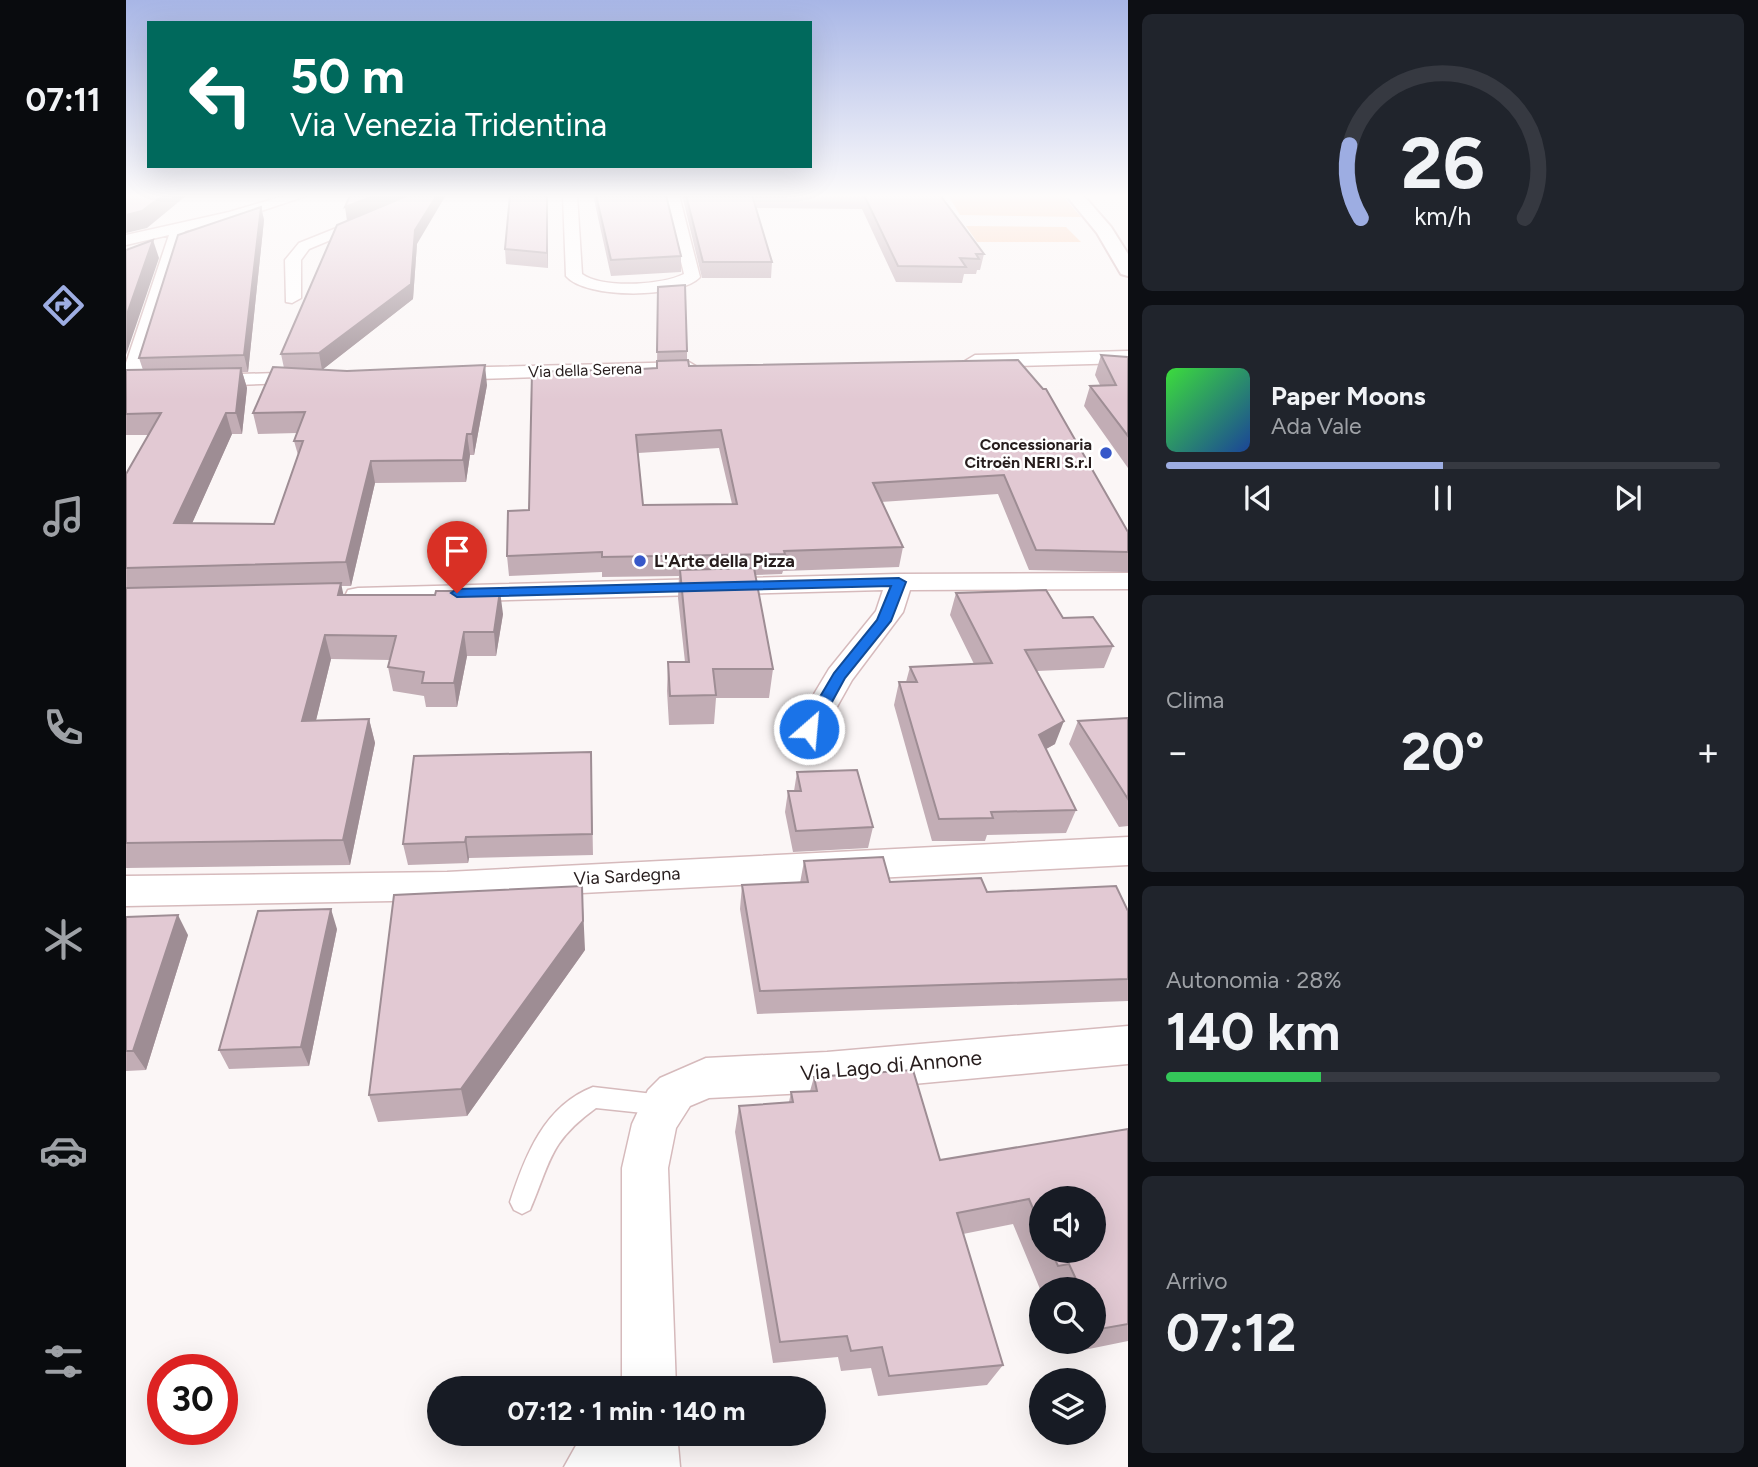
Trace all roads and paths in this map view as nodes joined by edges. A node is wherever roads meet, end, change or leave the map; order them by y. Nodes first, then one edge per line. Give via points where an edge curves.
1 (167, 263) edge
2 (293, 263) edge
3 (573, 263) edge
4 (691, 263) edge
5 (292, 298) dead end
6 (1128, 357) edge
7 (953, 362) edge
8 (716, 367) edge
9 (422, 375) edge
10 (325, 377) edge
11 (128, 383) edge
12 (1128, 581) edge
13 (899, 582) junction
14 (333, 596) edge
15 (809, 729) dead end
16 (1128, 851) edge
17 (126, 891) edge
18 (1128, 1045) edge
19 (664, 1105) junction
20 (522, 1202) dead end
21 (649, 1376) edge
22 (607, 1446) edge
23 (651, 1446) edge
24 (592, 1467) edge
25 (652, 1467) edge

1 - 11 street
2 - 5 street
3 - 4 street via 574,276 587,285 613,287 672,285 692,277
6 - 7 street
8 - 9 street, Via della Serena
10 - 11 street
12 - 13 street
13 - 14 street
13 - 15 street via 884,621 839,676
16 - 17 street, Via Sardegna via 447,886
18 - 19 street, Via Lago di Annone via 706,1078 675,1092
19 - 20 lane via 593,1097 562,1118 536,1156
19 - 21 street via 654,1125 645,1168
22 - 24 street
23 - 25 street

